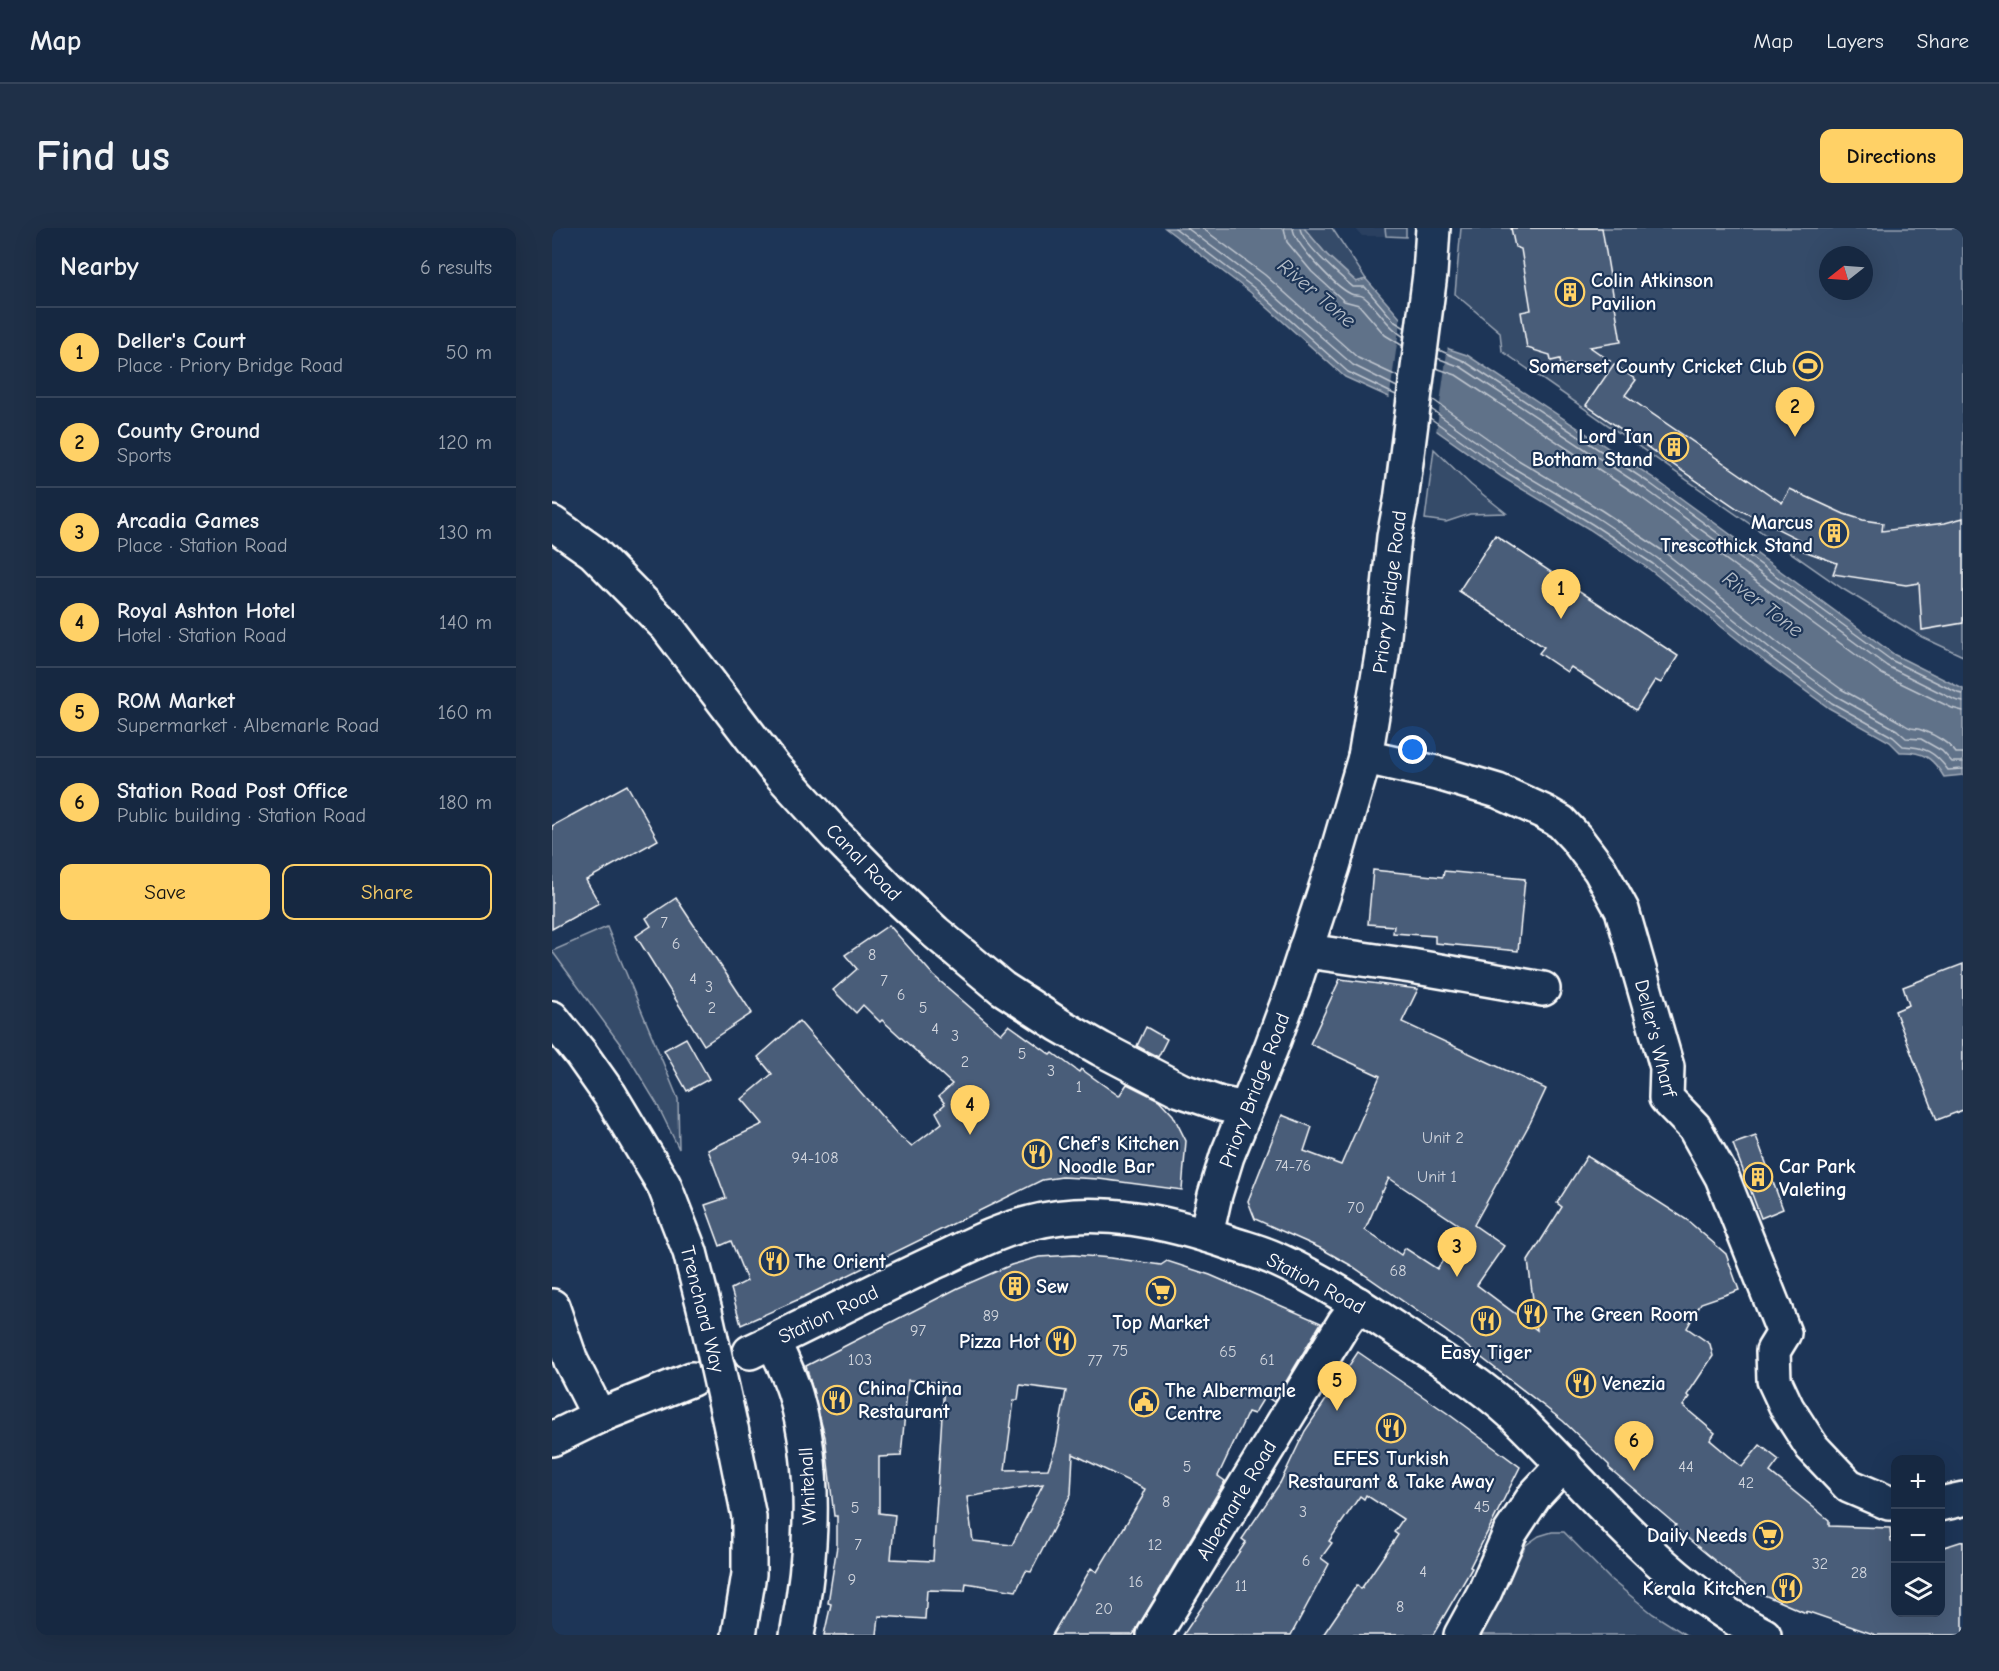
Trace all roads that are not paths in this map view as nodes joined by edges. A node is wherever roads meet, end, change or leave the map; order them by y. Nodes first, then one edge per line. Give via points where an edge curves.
1 (1433, 228) edge
2 (552, 523) edge
3 (1365, 757) junction
4 (1306, 947) junction
5 (1543, 989) dead end
6 (552, 1018) edge
7 (1246, 1109) junction
8 (1206, 1235) junction
9 (1358, 1304) junction
10 (552, 1306) edge
11 (762, 1347) joint
12 (692, 1379) dead end
13 (599, 1416) junction
14 (552, 1439) edge
15 (1564, 1464) junction
16 (1963, 1499) edge
17 (1891, 1503) edge
18 (1945, 1503) edge
19 (739, 1635) edge
20 (797, 1635) edge
21 (1154, 1635) edge
22 (1461, 1635) edge
23 (1764, 1635) edge

1 - 3 street, Priory Bridge Road via 1382,655
2 - 7 street, Canal Road via 592,552 667,627 773,766 890,890 943,939 1002,988 1101,1049 1180,1090
3 - 4 street, Priory Bridge Road
3 - 17 street, Deller's Wharf via 1498,790 1544,812 1561,822 1600,870 1622,910 1667,1067 1666,1098 1694,1127 1722,1177 1784,1333 1773,1351 1774,1380 1812,1447 1849,1486
4 - 5 street via 1322,953
4 - 7 street, Priory Bridge Road
6 - 19 street, Trenchard Way, bridge via 610,1095 664,1185 690,1251 749,1517 749,1574
7 - 8 street, Priory Bridge Road via 1227,1156
8 - 9 street, Station Road via 1276,1259
8 - 11 street, Station Road via 1138,1218 1066,1216 1028,1223 914,1272
9 - 15 street, Station Road via 1443,1360 1506,1409
9 - 21 street, Albemarle Road
10 - 13 street via 572,1361
11 - 20 street, Whitehall via 796,1396 805,1440 811,1495 809,1548
12 - 13 street
13 - 14 street
15 - 22 street via 1535,1495 1510,1533
15 - 23 street, Station Road via 1633,1538 1685,1584
16 - 18 street

